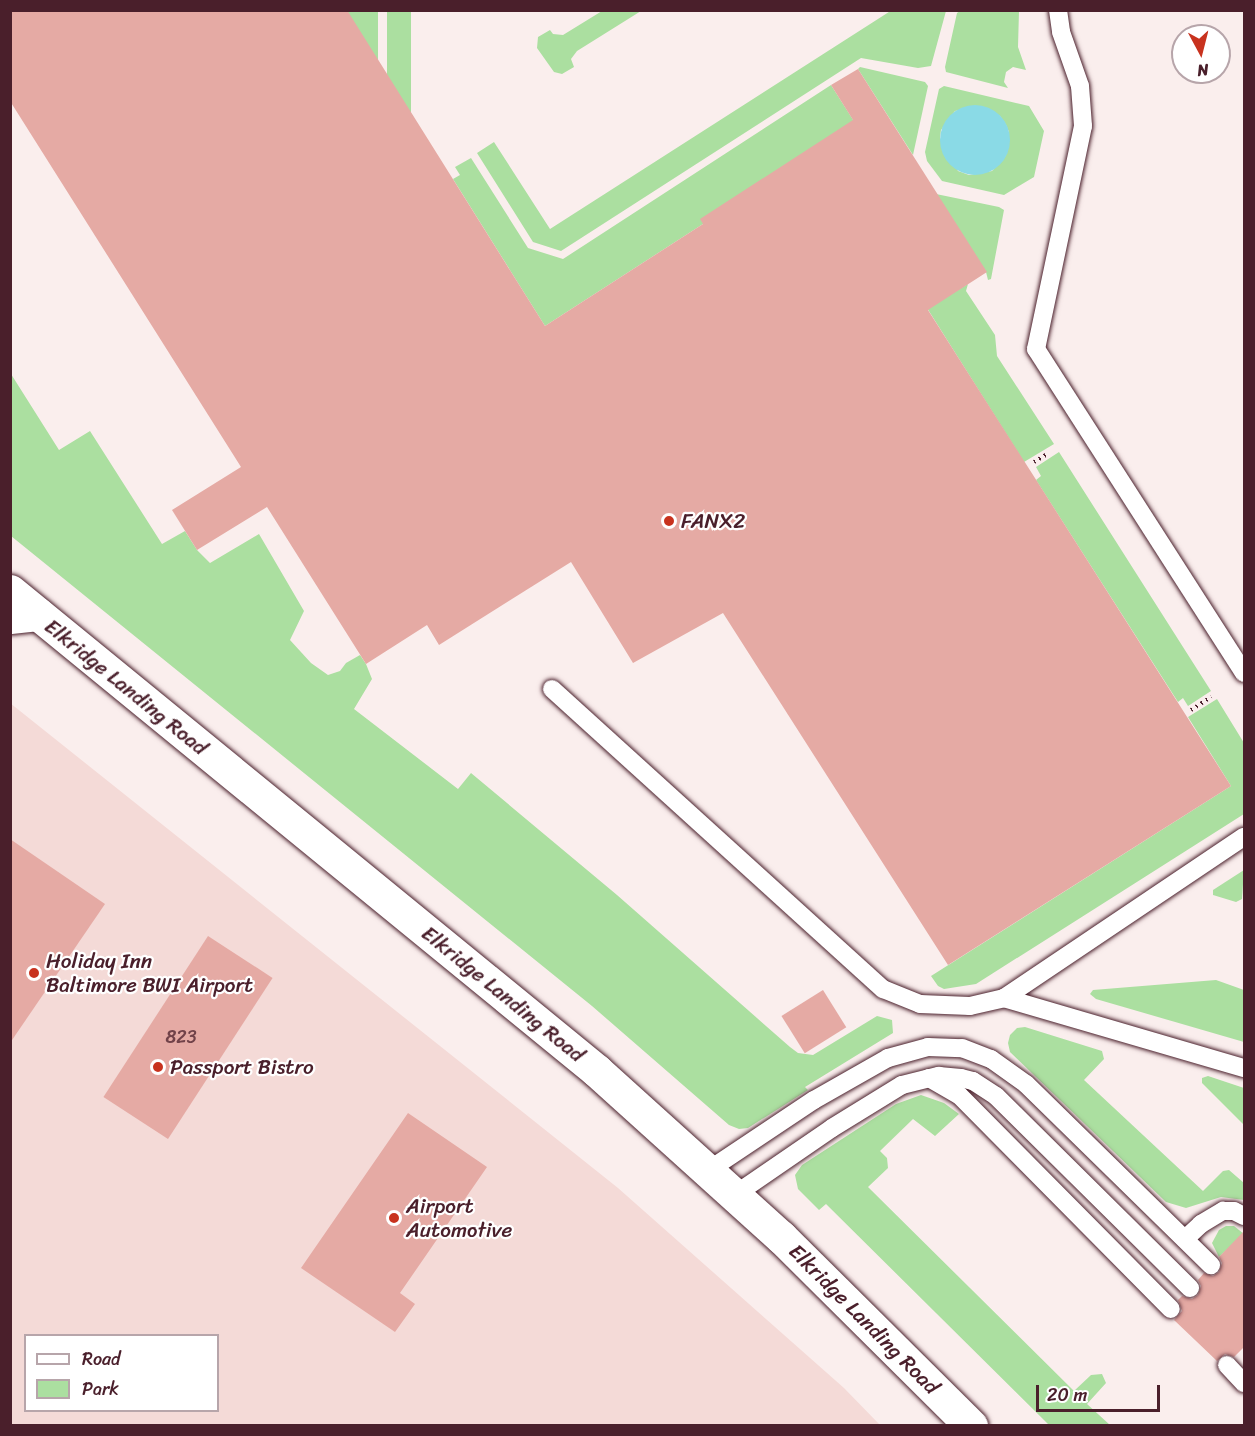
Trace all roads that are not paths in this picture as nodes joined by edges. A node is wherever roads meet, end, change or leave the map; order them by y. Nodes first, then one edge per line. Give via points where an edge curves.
1 (1058, 10) edge
2 (10, 591) edge
3 (24, 615) edge
4 (1245, 673) edge
5 (552, 689) dead end
6 (1245, 837) edge
7 (1004, 998) junction
8 (1245, 1068) edge
9 (928, 1078) junction
10 (710, 1170) junction
11 (736, 1194) junction
12 (1245, 1216) edge
13 (1185, 1239) junction
14 (1211, 1265) dead end
15 (1190, 1288) dead end
16 (1171, 1309) dead end
17 (1227, 1365) dead end
18 (1245, 1383) edge
19 (971, 1425) edge

1 - 4 lane via 1061,32 1080,86 1083,126 1036,349
2 - 3 street, Elkridge Landing Road
3 - 10 street, Elkridge Landing Road via 597,1071
5 - 7 lane via 883,989 920,1004 970,1006
6 - 7 lane
7 - 8 lane
9 - 11 lane via 888,1092
9 - 15 lane via 950,1076 973,1081 996,1096
9 - 16 lane via 958,1095
10 - 11 street, Elkridge Landing Road
10 - 13 lane via 814,1100 888,1058 928,1047 962,1048 991,1059 1026,1084
11 - 19 street, Elkridge Landing Road
12 - 13 lane via 1223,1211
13 - 14 lane
17 - 18 lane

